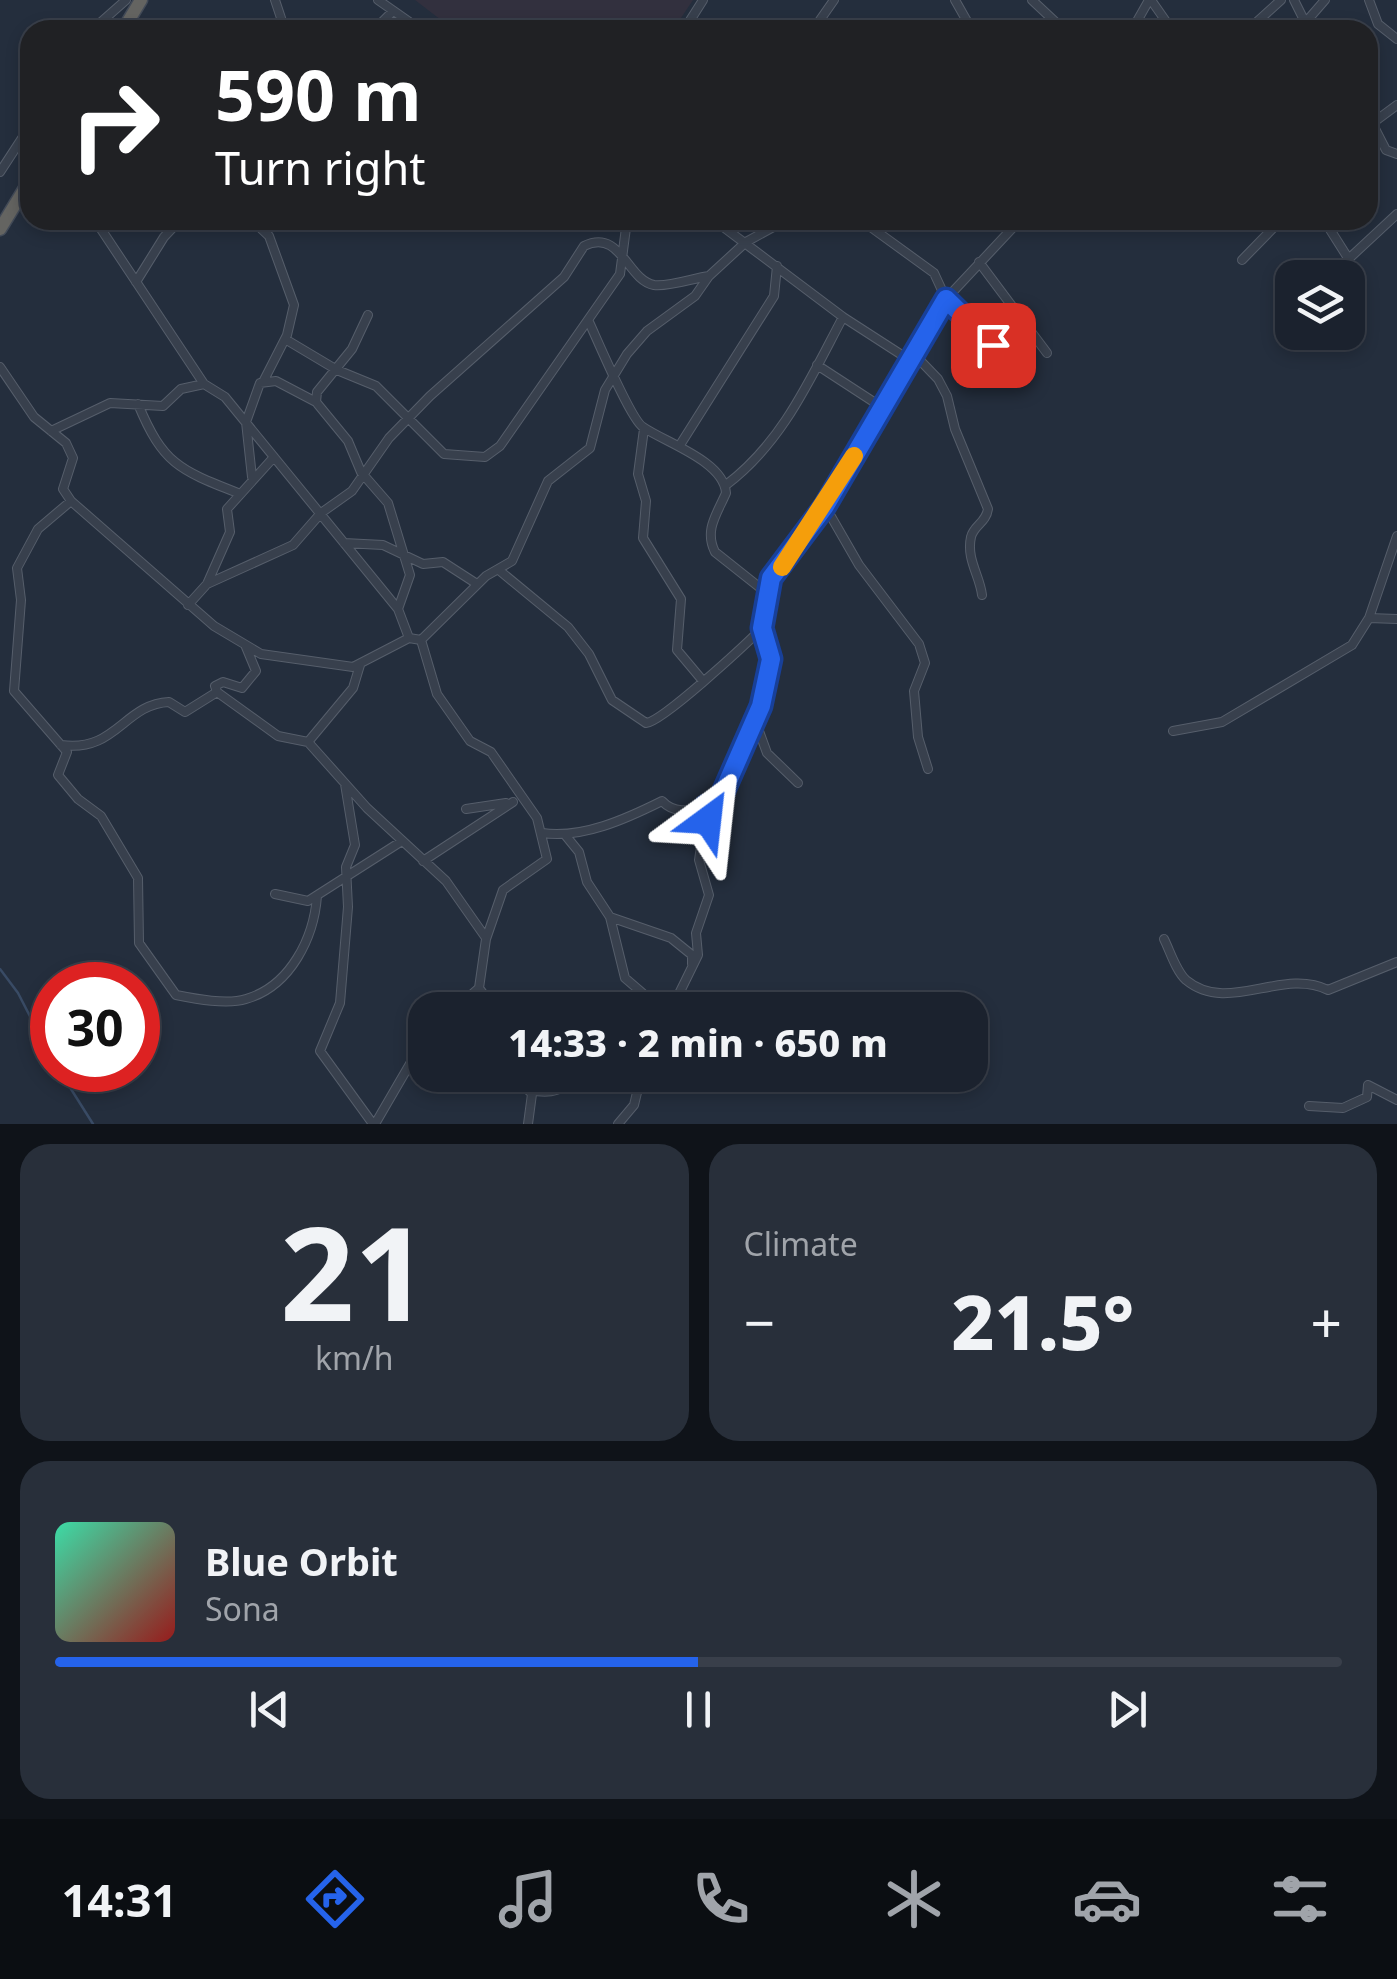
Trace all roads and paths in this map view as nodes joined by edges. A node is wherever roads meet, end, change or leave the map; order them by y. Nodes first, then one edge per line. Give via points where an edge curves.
1 (126, 0) edge
2 (378, 0) edge
3 (1032, 0) edge
4 (1281, 0) edge
5 (393, 11) junction
6 (108, 16) junction
7 (103, 20) edge
8 (113, 20) edge
9 (384, 20) edge
10 (406, 20) edge
11 (1053, 20) edge
12 (1259, 20) edge
13 (1378, 133) edge
14 (20, 141) edge
15 (1396, 155) edge
16 (0, 172) edge
17 (20, 196) edge
18 (1397, 214) edge
19 (0, 229) edge
20 (102, 230) edge
21 (171, 230) edge
22 (265, 230) edge
23 (625, 230) edge
24 (729, 230) edge
25 (768, 230) edge
26 (875, 230) edge
27 (1010, 230) edge
28 (1271, 230) edge
29 (1330, 230) edge
30 (746, 242) junction
31 (624, 252) junction
32 (1348, 258) joint
33 (1242, 260) dead end
34 (979, 262) junction
35 (777, 266) junction
36 (709, 276) junction
37 (136, 282) junction
38 (946, 299) junction
39 (368, 315) dead end
40 (842, 317) junction
41 (589, 322) junction
42 (1026, 326) junction
43 (285, 338) junction
44 (1047, 353) dead end
45 (910, 355) junction
46 (817, 366) junction
47 (0, 367) edge
48 (337, 370) junction
49 (615, 375) junction
50 (264, 380) junction
51 (204, 384) junction
52 (316, 402) junction
53 (138, 404) junction
54 (883, 408) junction
55 (410, 420) junction
56 (246, 422) junction
57 (644, 429) junction
58 (51, 432) junction
59 (680, 444) junction
60 (274, 456) junction
61 (362, 472) junction
62 (252, 477) junction
63 (726, 485) junction
64 (238, 493) junction
65 (71, 501) junction
66 (825, 506) junction
67 (320, 513) junction
68 (1397, 536) edge
69 (344, 543) junction
70 (406, 557) junction
71 (500, 570) junction
72 (207, 584) junction
73 (477, 584) junction
74 (768, 594) junction
75 (982, 595) dead end
76 (188, 605) junction
77 (398, 609) junction
78 (1369, 618) junction
79 (1397, 619) edge
80 (762, 628) junction
81 (409, 638) junction
82 (420, 640) junction
83 (244, 644) junction
84 (360, 665) junction
85 (703, 681) junction
86 (217, 692) junction
87 (756, 723) junction
88 (1174, 732) dead end
89 (308, 742) junction
90 (61, 745) junction
91 (928, 770) dead end
92 (345, 784) junction
93 (798, 784) dead end
94 (518, 800) junction
95 (718, 804) junction
96 (466, 808) dead end
97 (542, 833) junction
98 (566, 836) junction
99 (402, 841) junction
100 (423, 860) junction
101 (346, 878) junction
102 (275, 894) dead end
103 (316, 896) junction
104 (610, 916) junction
105 (486, 939) junction
106 (1164, 939) dead end
107 (1397, 962) edge
108 (693, 968) junction
109 (479, 988) junction
110 (474, 992) edge
111 (482, 992) edge
112 (640, 992) edge
113 (680, 992) edge
114 (408, 1067) edge
115 (530, 1092) edge
116 (638, 1092) edge
117 (1397, 1100) edge
118 (1309, 1106) dead end
119 (374, 1124) edge
120 (528, 1124) edge
121 (618, 1124) edge

1 - 6 street
2 - 5 street
3 - 11 street
4 - 12 street
5 - 9 street
5 - 10 street
6 - 7 street
6 - 8 street
13 - 15 street
14 - 16 street
17 - 19 highway
18 - 32 street
20 - 37 street
21 - 37 street
22 - 43 street via 290,288 294,310
23 - 31 street
24 - 30 street
25 - 30 street
26 - 38 street via 934,273
27 - 34 street
28 - 33 street
29 - 32 street
30 - 35 street
30 - 36 street
31 - 36 street via 654,285
31 - 41 street via 620,274
31 - 55 street via 584,246 564,277
34 - 38 street
34 - 42 street
35 - 40 street
35 - 59 street via 774,296
36 - 49 street via 695,296 647,331
37 - 51 street
38 - 42 street via 993,345
38 - 45 street
39 - 48 street
40 - 45 street
40 - 46 street
41 - 49 street
41 - 55 street via 500,446 485,457 444,454
42 - 44 street
43 - 48 street
43 - 50 street
45 - 54 street
45 - 75 street via 947,396 988,509 970,539
46 - 54 street
46 - 63 street via 756,462
47 - 58 street
48 - 52 street
48 - 55 street via 376,386
49 - 57 street
49 - 71 street via 590,448 548,481 512,561
50 - 52 street
50 - 56 street
51 - 53 street via 181,389 166,405
51 - 56 street via 225,396
52 - 61 street via 348,441
53 - 58 street via 110,403
53 - 64 street via 171,462
54 - 66 street
55 - 61 street
56 - 60 street
56 - 62 street
57 - 59 street
57 - 85 street via 638,474 646,500 643,538 681,598 678,650
58 - 65 street via 73,458 64,489
59 - 63 street
60 - 62 street
60 - 67 street
61 - 67 street via 352,491
61 - 70 street via 388,503
62 - 64 street
63 - 74 street via 708,533 711,543
64 - 72 street via 228,508 230,532
65 - 76 street
65 - 90 street via 38,528 16,575 21,600 14,691
66 - 74 street via 771,578
66 - 91 street via 859,565 919,644 925,663 914,691
67 - 69 street
67 - 72 street via 293,544
68 - 78 street
69 - 70 street via 383,545
69 - 77 street
70 - 73 street via 443,562
70 - 77 street via 410,578
71 - 73 street
71 - 85 street via 568,628 612,700 640,719 659,720
72 - 76 street
73 - 82 street
74 - 80 street
76 - 83 street
77 - 81 street
78 - 79 street
78 - 88 street via 1352,645 1257,704 1222,722
80 - 85 street
80 - 87 street via 771,659
81 - 82 street
81 - 84 street
82 - 94 street via 437,694 470,741 491,752
83 - 84 street via 273,658
83 - 86 street via 256,671 242,688 224,682 215,686
84 - 89 street via 353,688
86 - 89 street via 278,736
86 - 90 street via 185,712 169,702 152,706 92,746
87 - 93 street via 767,753
87 - 95 street
89 - 92 street
90 - 103 street via 66,752 58,775 100,816 138,878 139,943 176,996 246,999 281,977 309,940
92 - 99 street
92 - 101 street via 354,845
94 - 96 street
94 - 97 street
94 - 100 street
95 - 98 street via 675,811 662,801
95 - 108 street via 706,806 699,860 709,895
97 - 98 street
97 - 105 street via 547,859 506,886
98 - 104 street
99 - 100 street
99 - 101 street
100 - 105 street
101 - 103 street
101 - 119 street via 340,1003 320,1051
102 - 103 street via 305,901
104 - 108 street via 683,944
104 - 112 street via 625,978
105 - 109 street
106 - 107 street via 1183,978 1215,995 1306,982 1328,990
108 - 113 street
109 - 110 street
109 - 111 street
114 - 119 street
115 - 120 street
116 - 121 street
117 - 118 street via 1368,1085 1367,1097 1342,1108

